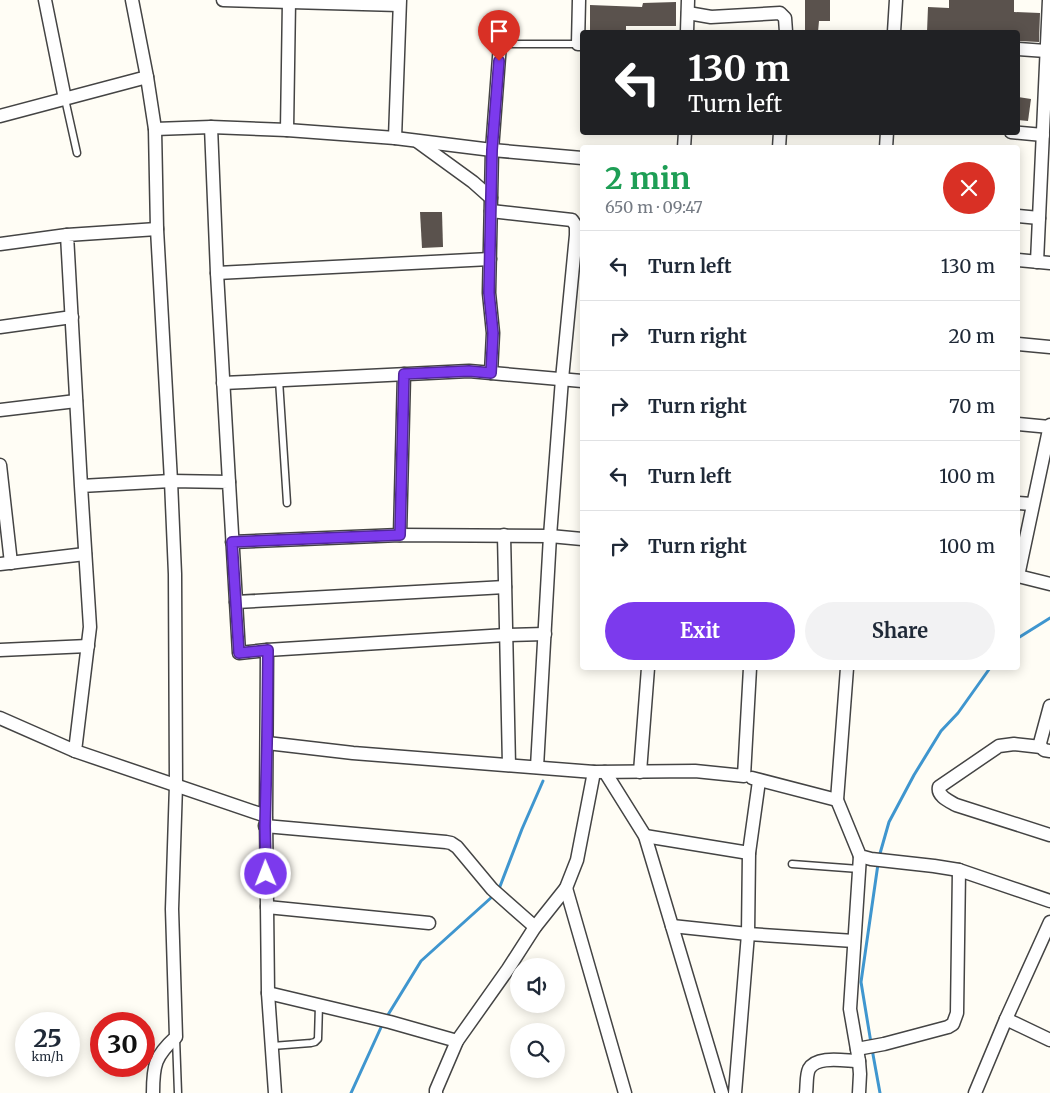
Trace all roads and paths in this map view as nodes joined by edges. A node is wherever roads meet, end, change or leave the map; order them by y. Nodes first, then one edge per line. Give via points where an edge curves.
1 (46, 0) edge
2 (132, 0) edge
3 (223, 0) edge
4 (579, 0) edge
5 (896, 0) edge
6 (1049, 0) edge
7 (289, 2) junction
8 (399, 3) edge
9 (688, 6) edge
10 (688, 30) edge
11 (786, 30) edge
12 (894, 30) edge
13 (500, 44) joint
14 (580, 44) edge
15 (1020, 49) edge
16 (1046, 51) junction
17 (147, 77) junction
18 (65, 99) junction
19 (0, 116) edge
20 (211, 127) junction
21 (155, 129) junction
22 (287, 130) junction
23 (1020, 133) edge
24 (1043, 135) junction
25 (395, 138) junction
26 (416, 140) junction
27 (492, 150) junction
28 (77, 152) dead end
29 (580, 158) edge
30 (491, 204) junction
31 (1020, 216) edge
32 (1039, 218) junction
33 (157, 229) junction
34 (67, 235) junction
35 (0, 244) edge
36 (490, 259) junction
37 (1020, 260) edge
38 (1037, 262) junction
39 (1050, 263) edge
40 (216, 273) junction
41 (72, 317) junction
42 (0, 327) edge
43 (1020, 344) edge
44 (1050, 347) edge
45 (491, 373) junction
46 (404, 374) junction
47 (562, 379) junction
48 (279, 380) junction
49 (580, 381) edge
50 (223, 383) junction
51 (76, 401) junction
52 (0, 410) edge
53 (1020, 424) edge
54 (1050, 426) edge
55 (0, 465) edge
56 (171, 481) junction
57 (229, 482) junction
58 (81, 486) junction
59 (287, 503) dead end
60 (1020, 503) edge
61 (1032, 504) junction
62 (400, 535) junction
63 (504, 535) junction
64 (550, 536) junction
65 (580, 539) edge
66 (232, 542) junction
67 (85, 554) junction
68 (5, 564) edge
69 (1020, 566) edge
70 (1020, 576) edge
71 (1050, 584) edge
72 (505, 587) junction
73 (236, 602) junction
74 (545, 634) junction
75 (506, 635) junction
76 (88, 646) junction
77 (0, 650) edge
78 (268, 650) junction
79 (648, 670) edge
80 (750, 670) edge
81 (847, 670) edge
82 (1050, 706) edge
83 (0, 718) edge
84 (267, 743) junction
85 (1045, 749) edge
86 (75, 751) junction
87 (509, 765) junction
88 (537, 767) junction
89 (600, 772) junction
90 (640, 772) junction
91 (744, 776) junction
92 (759, 781) junction
93 (176, 786) junction
94 (837, 800) junction
95 (265, 821) junction
96 (1050, 835) edge
97 (644, 836) junction
98 (749, 853) junction
99 (865, 858) junction
100 (792, 864) dead end
101 (859, 869) junction
102 (959, 870) junction
103 (566, 888) junction
104 (1050, 901) edge
105 (267, 907) junction
106 (1050, 922) edge
107 (429, 923) dead end
108 (672, 926) junction
109 (535, 927) junction
110 (748, 934) junction
111 (854, 941) junction
112 (268, 993) junction
113 (319, 1005) junction
114 (1006, 1019) junction
115 (176, 1037) junction
116 (1050, 1040) edge
117 (457, 1041) junction
118 (272, 1046) junction
119 (861, 1052) junction
120 (977, 1092) edge
121 (153, 1093) edge
122 (178, 1093) edge
123 (275, 1093) edge
124 (436, 1093) edge
125 (625, 1093) edge
126 (722, 1093) edge
127 (735, 1093) edge
128 (806, 1093) edge
129 (859, 1093) edge

1 - 18 street
2 - 17 street
3 - 7 street
4 - 14 street
5 - 12 street
6 - 16 street
7 - 8 street
7 - 22 street
8 - 25 street
9 - 10 street
9 - 11 street via 700,16 711,17 780,13 785,18
13 - 14 lane
13 - 27 street
15 - 16 street
16 - 24 street
17 - 18 street
17 - 21 street
18 - 19 street
18 - 28 lane
20 - 21 street
20 - 22 street
20 - 40 street
21 - 33 street
22 - 25 street
23 - 24 street
24 - 32 street
25 - 26 street
26 - 27 street
26 - 30 street via 467,177
27 - 29 street
27 - 30 street
30 - 36 street
30 - 47 street via 572,220 576,226
31 - 32 street
32 - 38 street
33 - 34 street
33 - 56 street
34 - 35 street
34 - 41 street
36 - 40 street
36 - 45 street
37 - 38 street
38 - 39 street
40 - 50 street
41 - 42 street
41 - 51 street
43 - 44 street
45 - 46 street
45 - 47 street
46 - 48 street
46 - 62 street
47 - 49 street
47 - 64 street
48 - 50 street
48 - 59 lane
50 - 57 street
51 - 52 street
51 - 58 street
53 - 54 street
54 - 61 street
55 - 68 street
56 - 57 street
56 - 58 street
56 - 93 street
57 - 66 street
58 - 67 street
60 - 61 street
61 - 69 street
62 - 63 street
62 - 66 street
63 - 64 street
63 - 72 street
64 - 65 street
64 - 74 street
66 - 73 street
67 - 68 street
67 - 76 street via 90,628
70 - 71 street
72 - 73 street
72 - 75 street
73 - 78 street via 239,653
74 - 75 street
74 - 88 street
75 - 78 street
75 - 87 street
76 - 77 street
76 - 86 street
78 - 84 street
79 - 90 street
80 - 91 street
81 - 94 street
82 - 85 street via 1040,743
83 - 86 street
84 - 87 street
84 - 95 street
85 - 96 street via 1014,744 999,746 938,790 956,805
86 - 93 street
87 - 88 street
88 - 89 street
89 - 90 street
89 - 97 street
89 - 103 street via 577,860
90 - 91 street via 695,771
91 - 92 street
92 - 94 street
92 - 98 street
93 - 95 street
93 - 115 street via 172,909
94 - 99 street
95 - 105 street
95 - 109 street via 451,843 496,893
97 - 98 street
97 - 108 street
98 - 110 street
99 - 101 street
99 - 102 street
100 - 101 lane
101 - 111 street
102 - 104 street
102 - 119 street via 957,1013 953,1024
103 - 109 street
103 - 125 street
105 - 107 street
105 - 112 street
106 - 114 street
108 - 110 street
108 - 126 street
109 - 117 street
110 - 111 street
110 - 127 street
111 - 119 street via 850,1009
112 - 113 street
112 - 118 street
113 - 117 street
113 - 118 lane via 318,1039 315,1042
114 - 116 street
114 - 120 street
115 - 121 street via 157,1058
115 - 122 lane
117 - 124 street
118 - 123 street
119 - 128 street via 813,1064 808,1070
119 - 129 street

